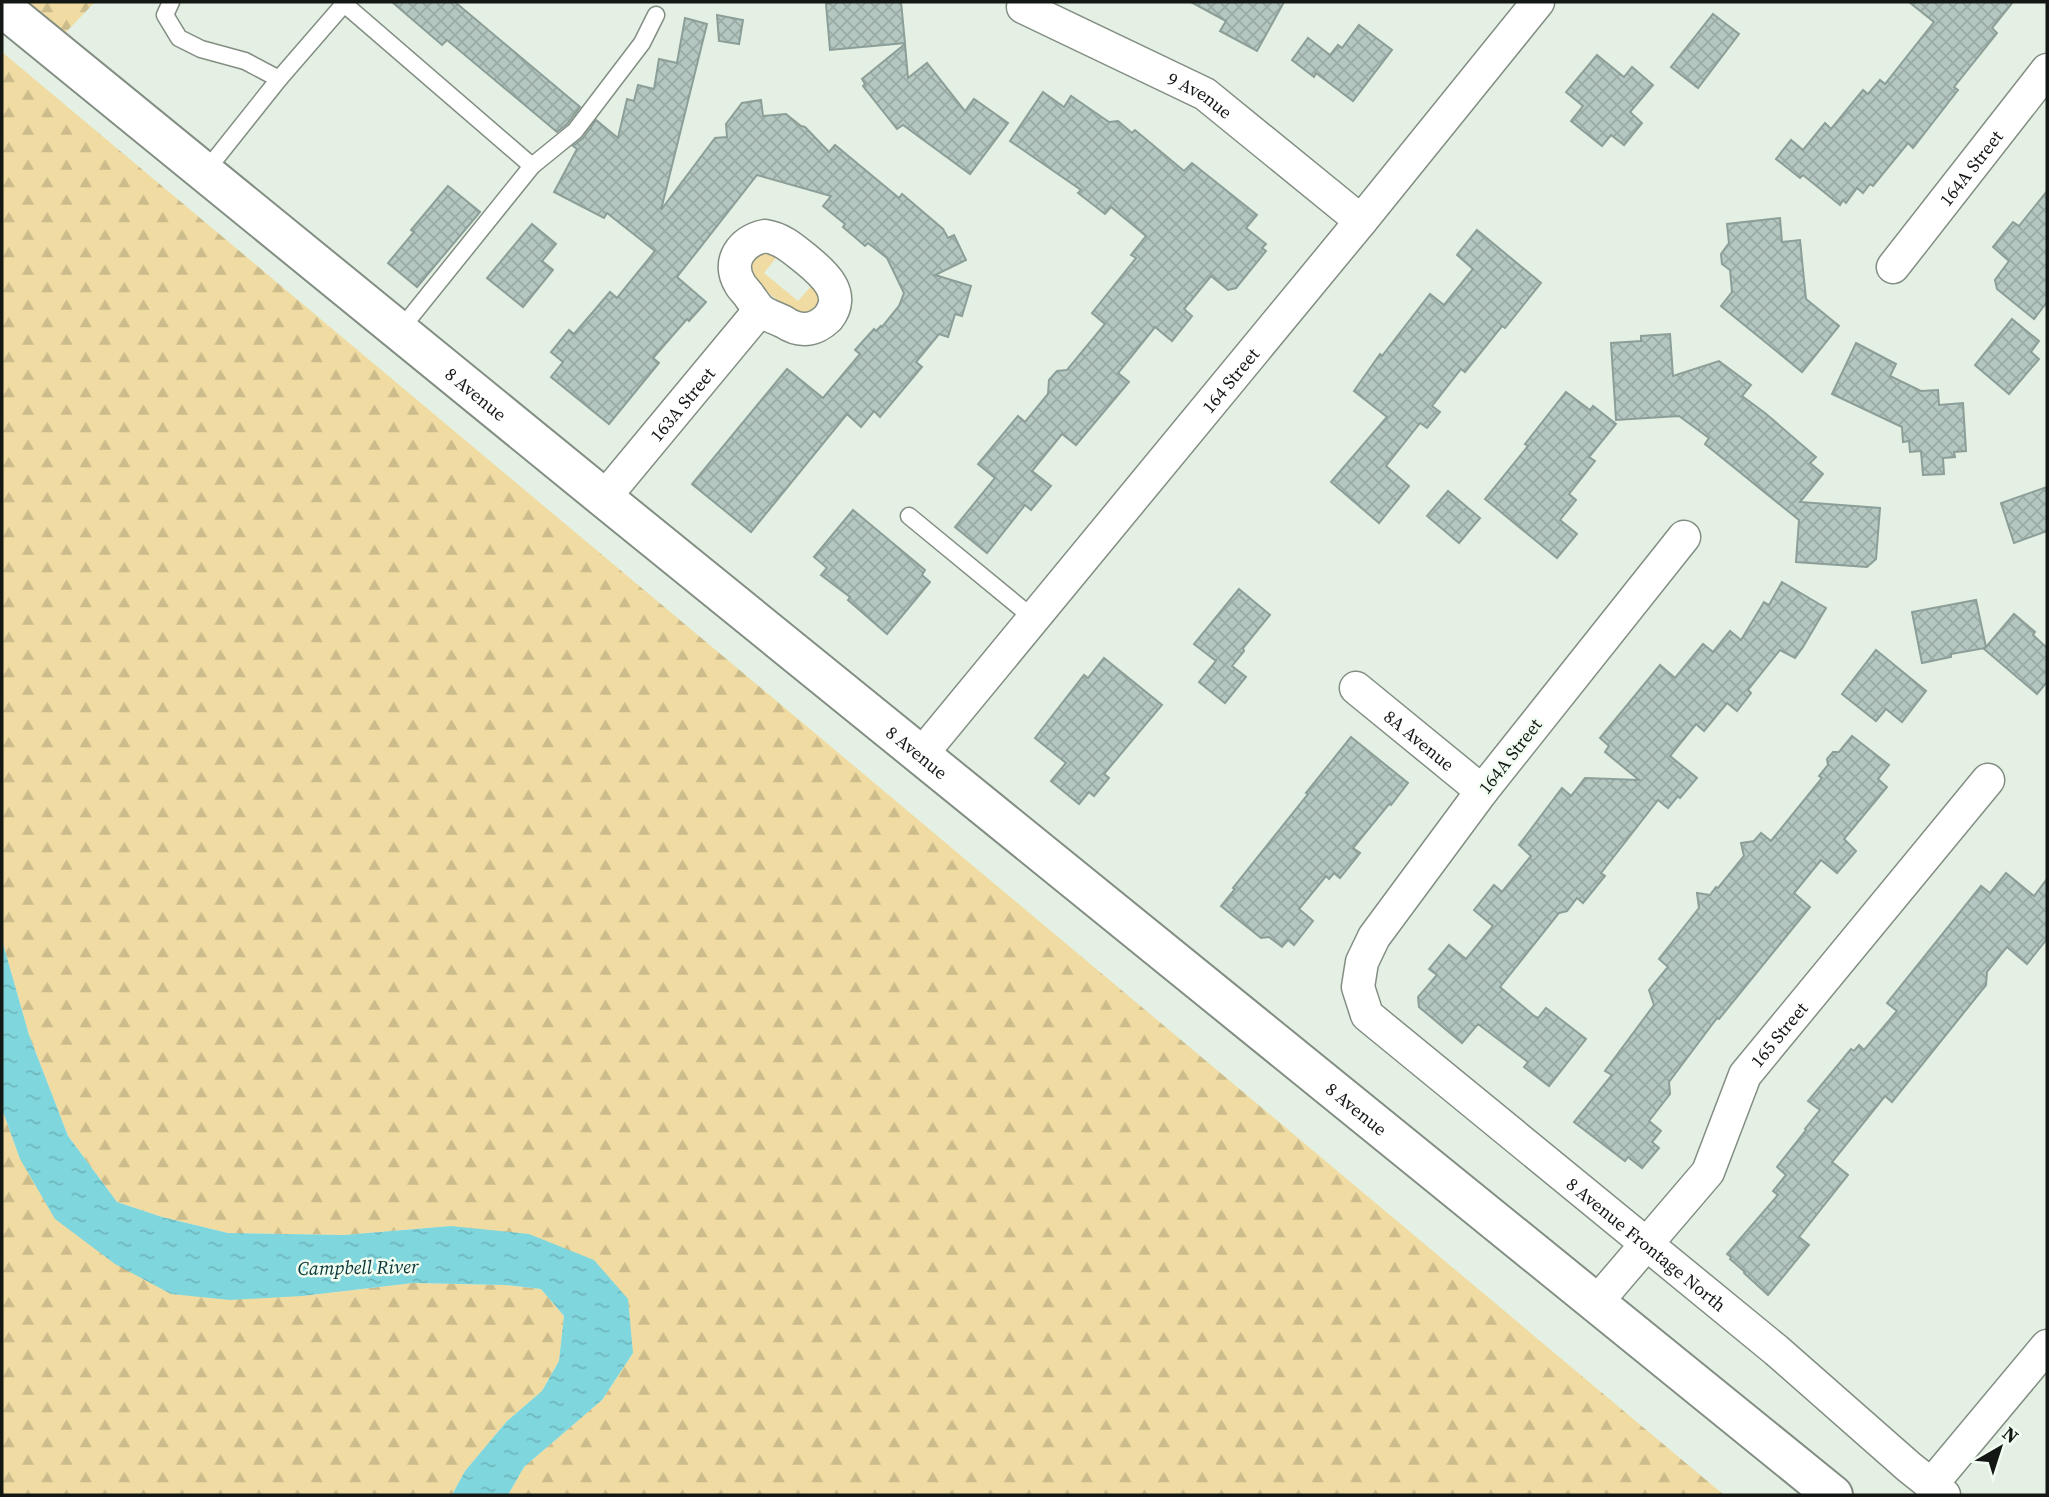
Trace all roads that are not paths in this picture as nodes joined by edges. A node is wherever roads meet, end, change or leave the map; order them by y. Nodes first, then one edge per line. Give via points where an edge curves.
1 (171, 2) edge
2 (1028, 2) edge
3 (1538, 2) edge
4 (343, 3) edge
5 (2, 7) edge
6 (656, 15) dead end
7 (2047, 71) edge
8 (279, 79) junction
9 (532, 166) junction
10 (205, 172) junction
11 (1361, 221) junction
12 (1893, 267) dead end
13 (760, 310) dead end
14 (400, 330) junction
15 (604, 498) junction
16 (909, 516) dead end
17 (1684, 537) dead end
18 (1033, 618) junction
19 (1356, 688) dead end
20 (921, 755) junction
21 (1988, 780) dead end
22 (1482, 791) junction
23 (1358, 987) joint
24 (1647, 1244) junction
25 (1596, 1303) junction
26 (2047, 1346) edge
27 (1938, 1490) edge
28 (1833, 1495) edge

1 - 8 lane via 164,15 179,38 245,61
2 - 11 street, 9 Avenue via 1023,7 1205,94
3 - 11 street, 164 Street
4 - 8 lane
4 - 9 lane
5 - 10 main road, 8 Avenue
6 - 9 lane via 642,44 575,131
7 - 12 street, 164A Street
8 - 10 lane
9 - 14 lane
10 - 14 main road, 8 Avenue
11 - 18 street, 164 Street
13 - 15 street, 163A Street
14 - 15 main road, 8 Avenue
15 - 20 main road, 8 Avenue
16 - 18 lane
17 - 22 street, 164A Street
18 - 20 street, 164 Street
19 - 22 street, 8A Avenue
20 - 25 main road, 8 Avenue
21 - 24 street, 165 Street via 1745,1075 1708,1172
22 - 23 street, 164A Street via 1374,937 1362,962
23 - 24 street, 8 Avenue Frontage North via 1367,1015
24 - 25 street, 165 Street
24 - 27 street, 8 Avenue Frontage North
25 - 28 main road, 8 Avenue
26 - 27 street

